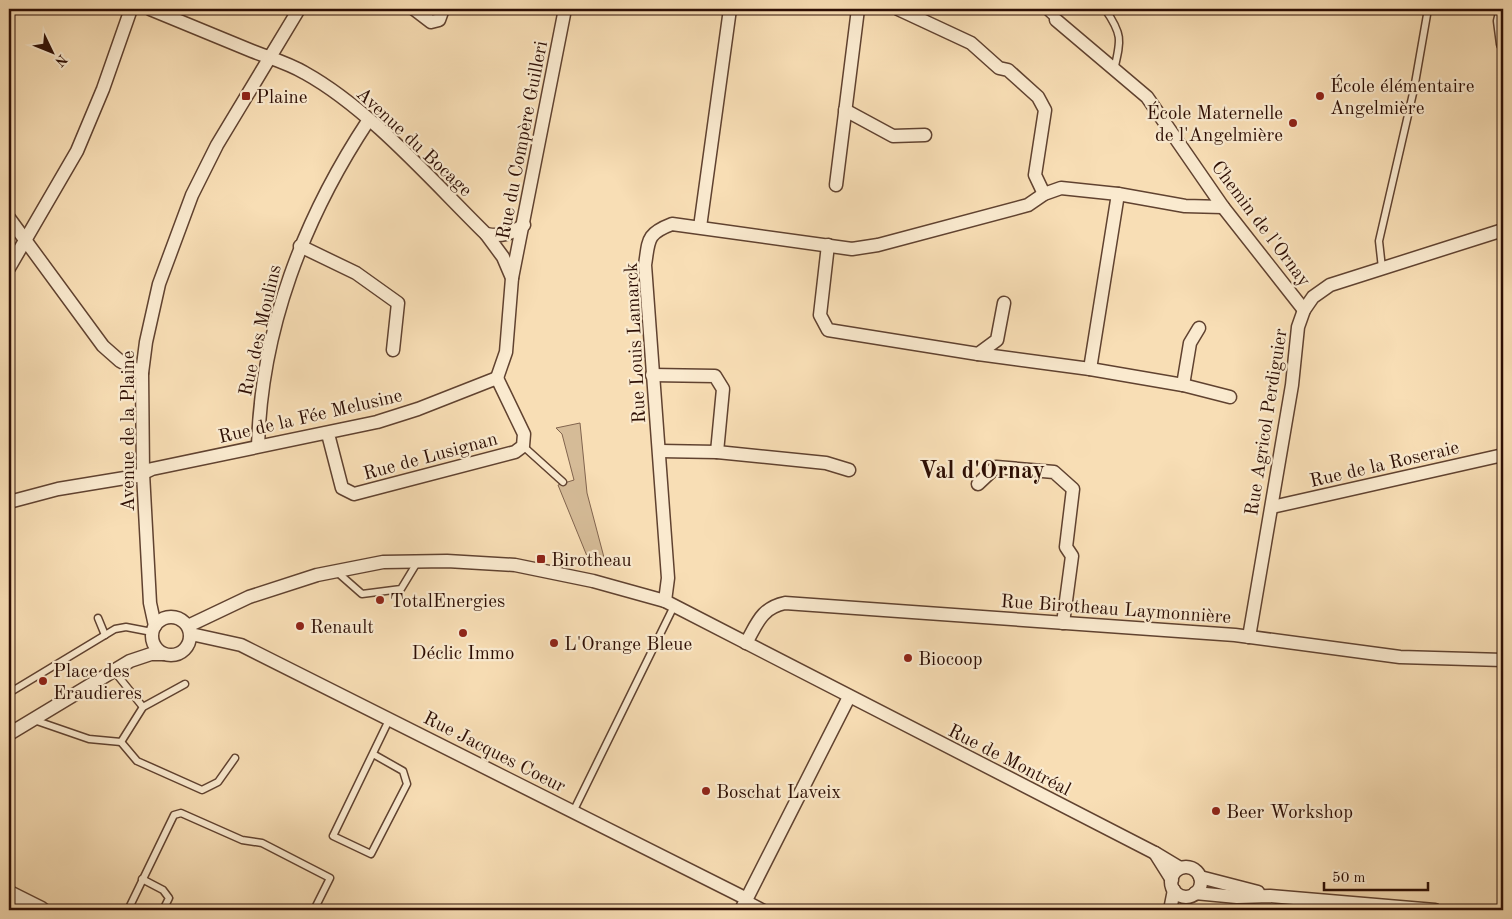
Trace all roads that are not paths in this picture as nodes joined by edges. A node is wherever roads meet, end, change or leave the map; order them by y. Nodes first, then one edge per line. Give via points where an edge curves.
1 (131, 9) edge
2 (150, 9) edge
3 (299, 9) edge
4 (414, 9) edge
5 (443, 9) edge
6 (565, 9) edge
7 (730, 9) edge
8 (858, 9) edge
9 (898, 9) edge
10 (1044, 9) edge
11 (1105, 9) edge
12 (1428, 9) edge
13 (1503, 9) edge
14 (1054, 14) edge
15 (1503, 44) edge
16 (270, 56) junction
17 (1114, 70) junction
18 (845, 110) junction
19 (368, 121) junction
20 (924, 136) dead end
21 (836, 185) dead end
22 (1044, 194) junction
23 (1118, 194) junction
24 (1223, 207) junction
25 (9, 218) edge
26 (524, 225) junction
27 (700, 227) junction
28 (1503, 230) edge
29 (486, 234) junction
30 (24, 240) junction
31 (828, 245) junction
32 (300, 246) junction
33 (9, 268) edge
34 (1382, 268) junction
35 (512, 278) junction
36 (1004, 303) dead end
37 (1304, 310) junction
38 (1199, 328) dead end
39 (393, 350) dead end
40 (978, 354) junction
41 (1090, 369) junction
42 (142, 373) junction
43 (652, 375) junction
44 (497, 378) junction
45 (1183, 385) junction
46 (1230, 396) dead end
47 (328, 434) junction
48 (258, 446) junction
49 (523, 446) junction
50 (660, 452) junction
51 (717, 452) junction
52 (1503, 455) edge
53 (849, 470) dead end
54 (143, 473) junction
55 (563, 482) dead end
56 (978, 484) dead end
57 (9, 502) edge
58 (1272, 507) junction
59 (418, 561) junction
60 (336, 571) junction
61 (150, 590) junction
62 (670, 604) junction
63 (171, 617) junction
64 (98, 618) dead end
65 (1063, 623) junction
66 (189, 630) junction
67 (153, 631) junction
68 (105, 636) junction
69 (1249, 637) junction
70 (224, 641) junction
71 (746, 643) junction
72 (185, 650) junction
73 (163, 654) junction
74 (1503, 660) edge
75 (130, 661) junction
76 (114, 670) junction
77 (185, 684) dead end
78 (9, 693) edge
79 (849, 698) junction
80 (143, 707) junction
81 (33, 719) junction
82 (389, 720) junction
83 (9, 734) edge
84 (121, 742) junction
85 (373, 754) junction
86 (235, 758) dead end
87 (573, 812) junction
88 (1155, 853) junction
89 (1180, 868) junction
90 (1200, 877) junction
91 (142, 879) junction
92 (1181, 890) junction
93 (9, 894) edge
94 (1270, 896) junction
95 (744, 905) edge
96 (41, 910) edge
97 (128, 910) edge
98 (163, 910) edge
99 (314, 910) edge
100 (768, 910) edge
101 (1170, 910) edge
102 (1175, 910) edge
103 (1435, 910) edge

1 - 30 street via 103,90 77,151
2 - 16 street, Avenue du Bocage
3 - 16 street, Avenue de la Plaine
4 - 5 street via 432,22 440,20
6 - 26 street, Rue du Compère Guilleri
7 - 27 street
8 - 18 street
9 - 22 street via 971,44 999,68 1008,70 1038,97 1045,110 1035,175
10 - 14 lane, Chemin de l'Ornay
11 - 17 lane via 1118,28 1120,44
12 - 34 lane via 1414,89 1380,240
13 - 15 street via 1500,21
14 - 17 street, Chemin de l'Ornay
16 - 19 street, Avenue du Bocage via 306,73
16 - 42 street, Avenue de la Plaine via 217,145 192,195 159,284
17 - 24 street, Chemin de l'Ornay via 1146,97
18 - 20 street via 892,136
18 - 21 street
19 - 29 street, Avenue du Bocage
19 - 32 street, Rue des Moulins via 346,155
22 - 23 street, Rue Louis Lamarck via 1061,188
22 - 31 street, Rue Louis Lamarck via 1028,205 878,245 852,249
23 - 24 street, Rue Louis Lamarck via 1185,206
23 - 41 street
24 - 37 street, Chemin de l'Ornay
25 - 30 street
26 - 29 street via 500,236
26 - 35 street, Rue du Compère Guilleri
27 - 31 street, Rue Louis Lamarck
27 - 43 street, Rue Louis Lamarck via 672,224 656,230 648,242 645,265
28 - 34 street, Rue Agricol Perdiguier
29 - 35 street, Avenue du Bocage via 503,257
30 - 33 street
30 - 42 street via 103,346 120,361
31 - 40 street via 820,315 828,330
32 - 39 street via 356,273 398,302
32 - 48 street, Rue des Moulins via 284,290 265,371
34 - 37 street, Rue Agricol Perdiguier via 1330,285 1313,297
35 - 44 street, Avenue du Bocage via 506,352
36 - 40 street via 998,340
37 - 58 street, Rue Agricol Perdiguier via 1298,327
38 - 45 street via 1190,343
40 - 41 street
41 - 45 street
42 - 54 street, Avenue de la Plaine
43 - 50 street, Rue Louis Lamarck
43 - 51 street via 715,376 723,389
44 - 47 street, Rue de la Fée Melusine via 418,409
44 - 49 street via 524,434
45 - 46 street
47 - 48 street, Rue de la Fée Melusine
47 - 49 street, Rue de Lusignan via 342,488 354,494 515,452
48 - 54 street, Rue de la Fée Melusine
49 - 55 lane
50 - 51 street
50 - 62 street, Rue Louis Lamarck
51 - 53 street via 826,464
52 - 58 street, Rue de la Roseraie
54 - 57 street, Rue de la Fée Melusine
54 - 61 street, Avenue de la Plaine
56 - 65 street via 996,467 1054,472 1073,489 1066,547 1072,556
58 - 69 street, Rue Agricol Perdiguier
59 - 60 street, Rue de Montréal via 383,562
59 - 60 lane via 401,588 362,594
59 - 62 street, Rue de Montréal via 515,565 593,580
60 - 66 street, Rue de Montréal via 249,596
61 - 63 street
61 - 67 street, Avenue de la Plaine
62 - 71 street, Rue de Montréal
62 - 87 lane
63 - 66 street via 178,618
63 - 67 street via 159,621
64 - 68 lane
65 - 69 street, Rue Birotheau Laymonnière
65 - 71 street, Rue Birotheau Laymonnière via 785,603 773,606 762,615
66 - 70 street, Rue Jacques Coeur via 205,639
66 - 72 street
67 - 68 lane via 121,627
67 - 73 street via 155,647
67 - 75 street
68 - 78 lane
69 - 74 street, Rue Birotheau Laymonnière via 1400,657
70 - 72 street, Rue Jacques Coeur
70 - 82 street, Rue Jacques Coeur via 242,645
71 - 79 street, Rue de Montréal
72 - 73 street via 174,655
73 - 75 street
75 - 76 street
76 - 80 lane
76 - 81 street
77 - 80 lane
79 - 88 street, Rue de Montréal
79 - 95 street
80 - 84 lane
81 - 83 street
81 - 84 lane via 88,739
82 - 85 lane
82 - 87 street, Rue Jacques Coeur
84 - 86 lane via 137,761 202,790 218,782
85 - 85 lane via 333,836 371,854 407,784 403,771
87 - 95 street, Rue Jacques Coeur
88 - 89 street, Rue de Montréal
88 - 92 street
89 - 90 street, Rue de Montréal via 1190,867
89 - 92 street via 1174,873
90 - 92 street via 1200,886
90 - 94 street
91 - 97 lane
91 - 98 lane via 163,890 169,898
91 - 99 lane via 174,815 181,813 242,840 262,843 330,878
92 - 94 street via 1237,897
92 - 101 street
92 - 102 street
93 - 96 street
94 - 103 street
95 - 100 lane

